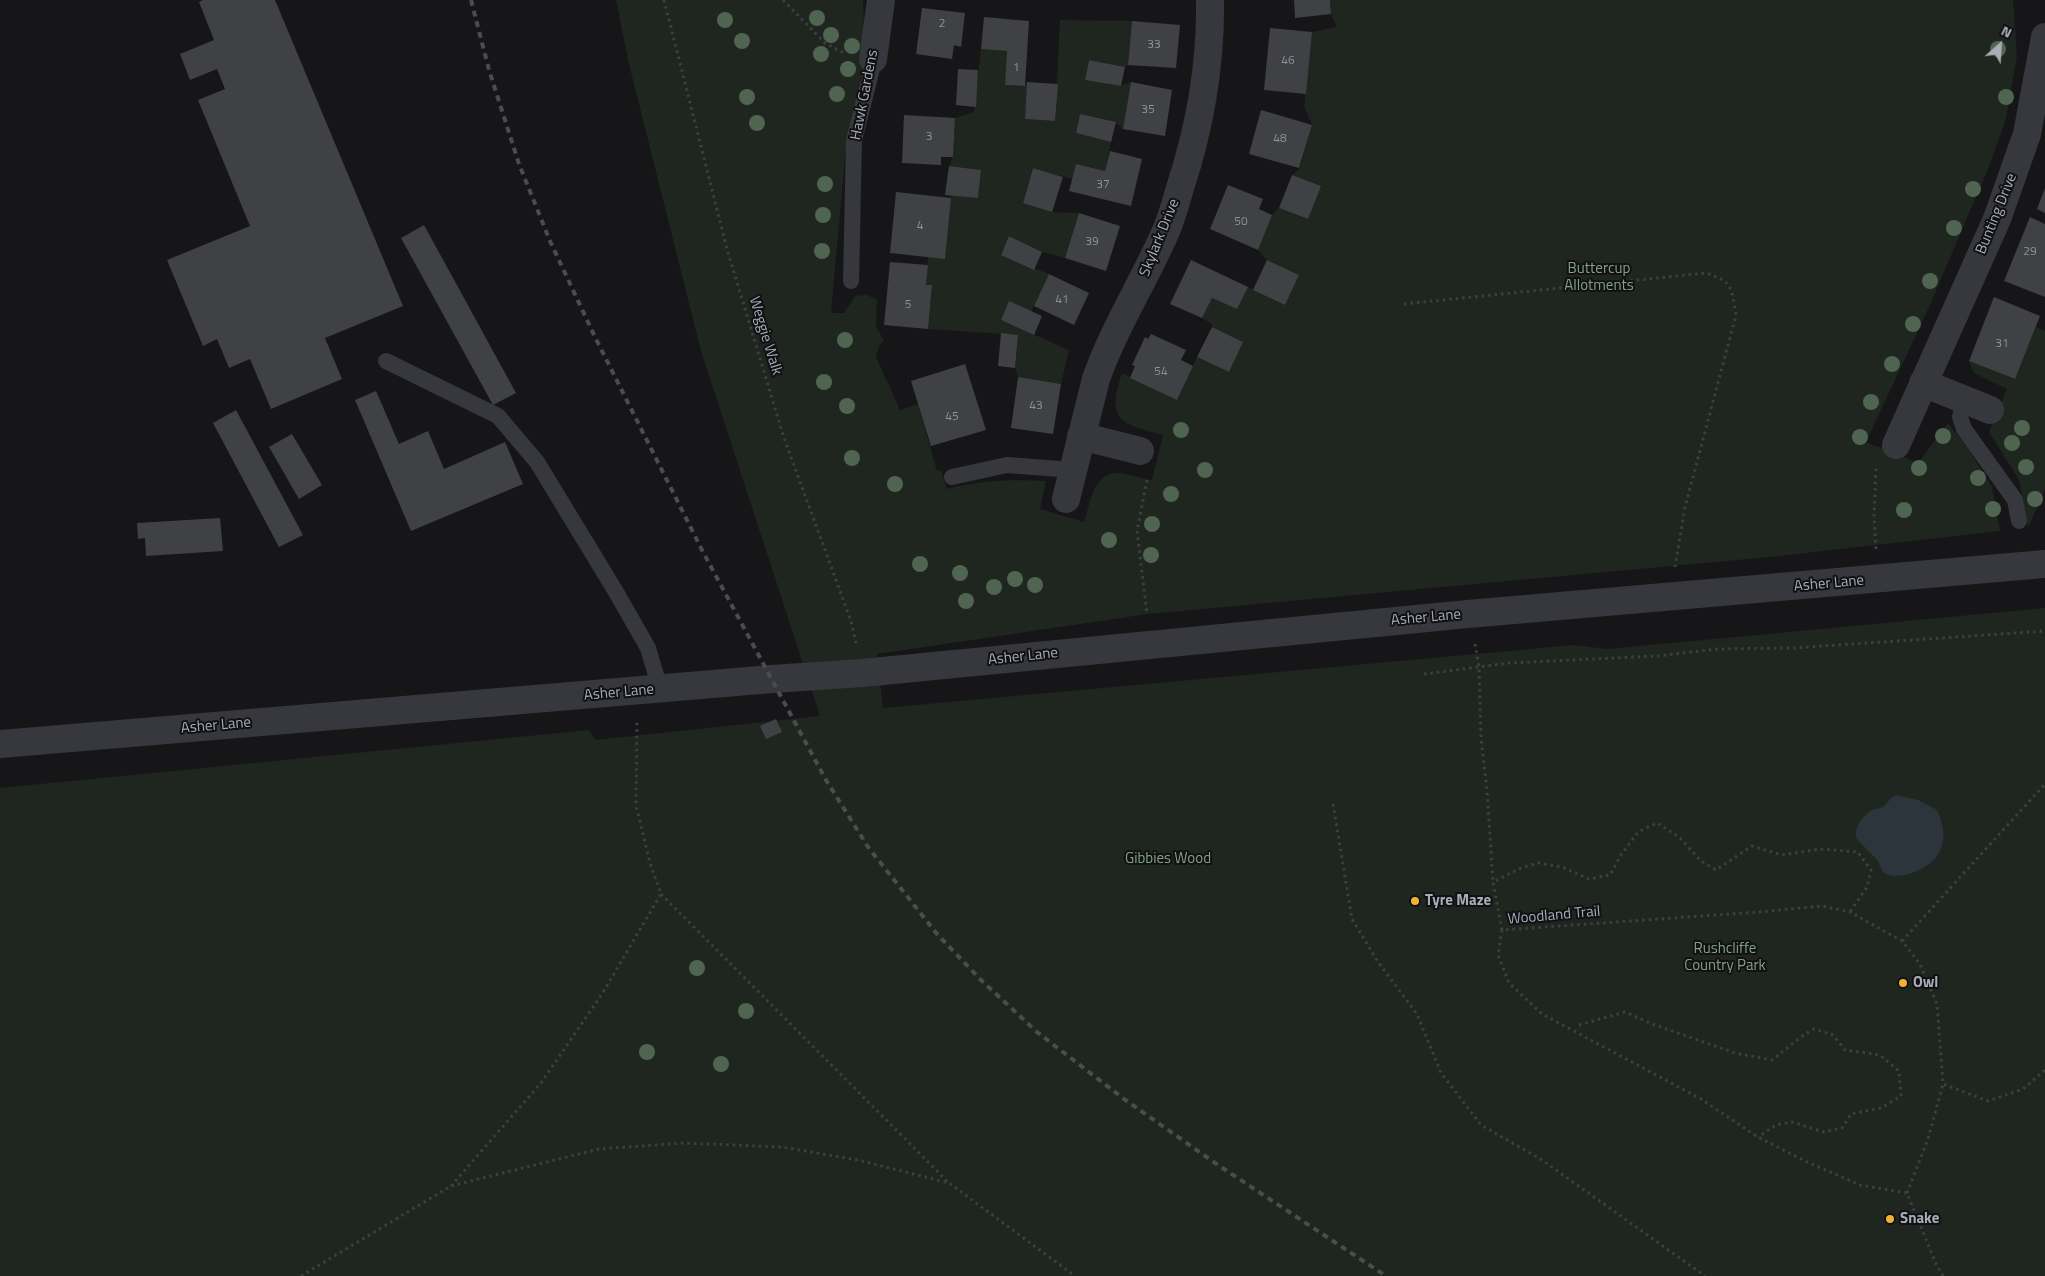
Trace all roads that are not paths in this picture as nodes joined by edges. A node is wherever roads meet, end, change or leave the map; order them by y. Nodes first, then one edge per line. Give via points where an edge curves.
1 (881, 0) edge
2 (1210, 0) edge
3 (2045, 36) edge
4 (873, 59) joint
5 (851, 281) dead end
6 (386, 361) dead end
7 (1923, 383) junction
8 (1964, 400) junction
9 (1990, 410) dead end
10 (1081, 436) junction
11 (1896, 445) dead end
12 (1140, 451) road end
13 (1073, 470) junction
14 (952, 477) dead end
15 (1066, 499) dead end
16 (2019, 521) dead end
17 (2045, 564) edge
18 (647, 690) junction
19 (0, 744) edge

1 - 4 street, Hawk Gardens
2 - 10 street, Skylark Drive via 1205,88 1189,160 1167,229 1102,362
3 - 7 street, Bunting Drive via 2027,134 1997,219
4 - 5 lane, Hawk Gardens via 854,140
6 - 18 lane via 498,416 537,462 648,648 656,675
7 - 8 street
7 - 11 street, Bunting Drive
8 - 9 street
8 - 16 lane via 1960,417 1964,429 2015,500
10 - 12 street
10 - 13 street, Skylark Drive
13 - 14 lane via 1007,465
13 - 15 street, Skylark Drive
17 - 18 street, Asher Lane
18 - 19 street, Asher Lane

